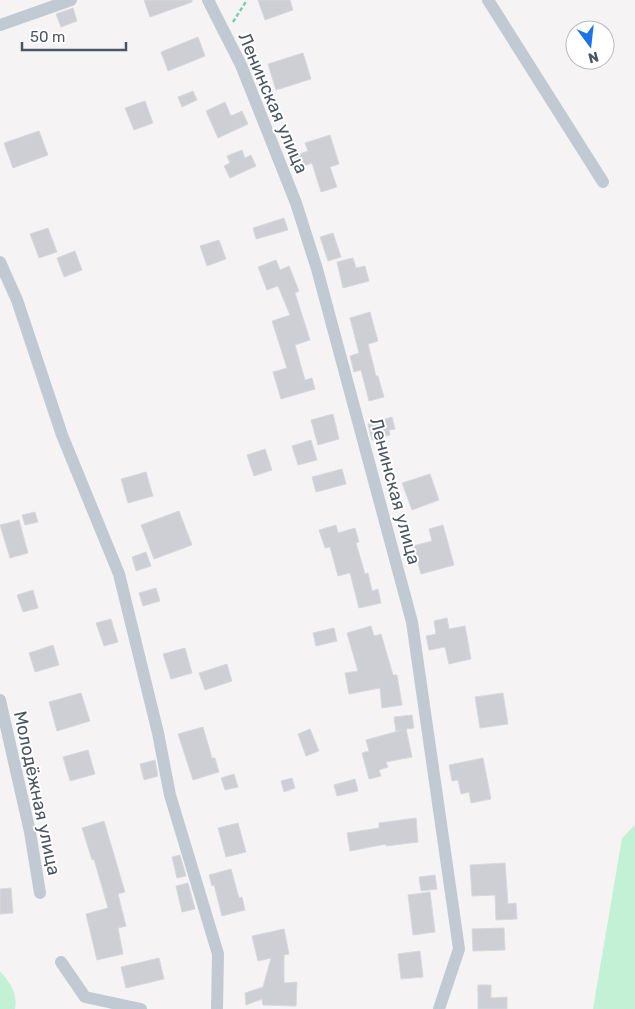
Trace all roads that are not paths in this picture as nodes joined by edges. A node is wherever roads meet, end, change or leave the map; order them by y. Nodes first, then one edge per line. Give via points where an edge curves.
1 (71, 0) edge
2 (208, 0) edge
3 (488, 0) edge
4 (0, 25) edge
5 (602, 182) dead end
6 (0, 262) edge
7 (0, 700) edge
8 (40, 894) dead end
9 (61, 962) dead end
10 (141, 1009) edge
11 (217, 1009) edge
12 (439, 1009) edge

1 - 4 street
2 - 12 street, Ленинская улица via 241,65 296,203 412,622 459,949
3 - 5 street
6 - 11 street via 18,300 62,435 119,574 170,795 218,954
7 - 8 street, Молодёжная улица via 30,832
9 - 10 street via 85,997

